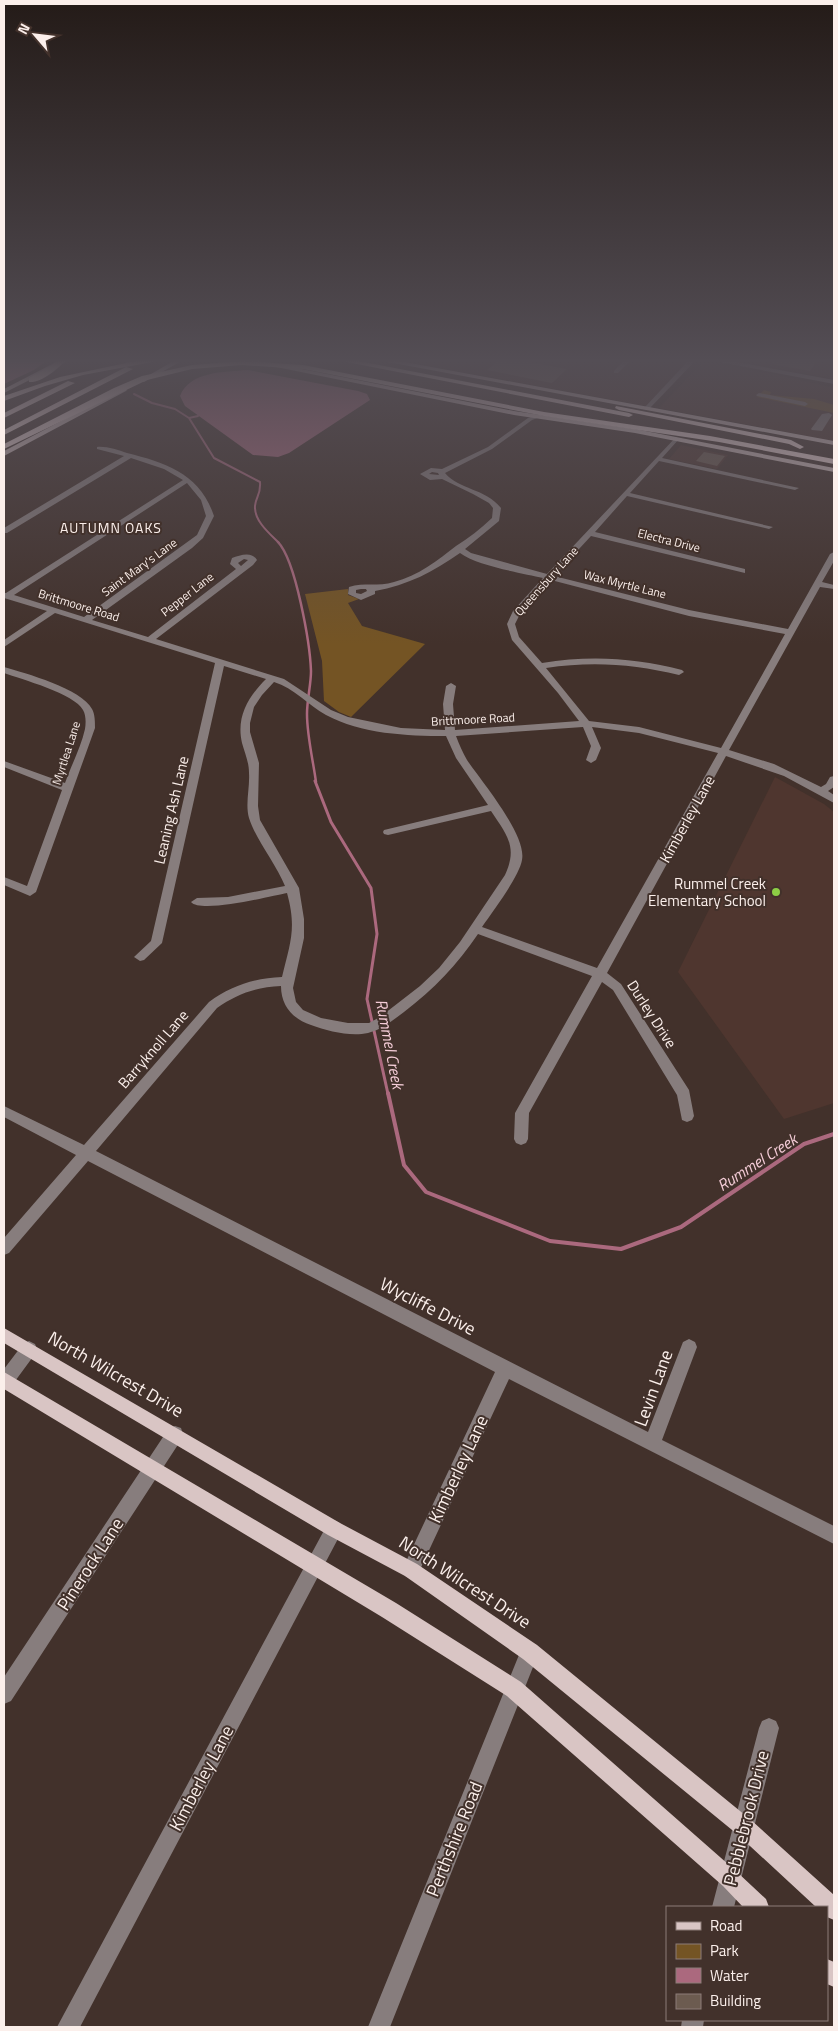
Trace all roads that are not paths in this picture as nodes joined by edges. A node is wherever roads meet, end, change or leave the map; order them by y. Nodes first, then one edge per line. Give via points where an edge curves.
1 (121, 454) edge
2 (481, 454) edge
3 (663, 454) edge
4 (751, 454) edge
5 (791, 454) edge
6 (129, 456) junction
7 (658, 459) junction
8 (834, 462) edge
9 (834, 470) edge
10 (187, 480) junction
11 (794, 488) dead end
12 (626, 494) junction
13 (769, 527) dead end
14 (4, 531) edge
15 (590, 534) junction
16 (459, 548) junction
17 (834, 554) edge
18 (241, 568) dead end
19 (742, 571) dead end
20 (549, 578) junction
21 (819, 584) junction
22 (834, 587) edge
23 (371, 589) dead end
24 (6, 595) edge
25 (54, 610) junction
26 (86, 620) junction
27 (790, 632) junction
28 (149, 640) junction
29 (4, 644) edge
30 (220, 662) junction
31 (539, 666) junction
32 (4, 670) edge
33 (679, 672) dead end
34 (272, 679) junction
35 (451, 686) dead end
36 (587, 724) junction
37 (450, 734) junction
38 (724, 752) junction
39 (591, 760) dead end
40 (4, 764) edge
41 (834, 779) edge
42 (68, 788) junction
43 (822, 791) junction
44 (834, 800) edge
45 (494, 807) junction
46 (388, 832) dead end
47 (4, 881) edge
48 (293, 888) junction
49 (197, 902) dead end
50 (474, 928) junction
51 (140, 957) dead end
52 (600, 974) junction
53 (286, 982) junction
54 (4, 1111) edge
55 (687, 1116) dead end
56 (521, 1139) dead end
57 (86, 1152) junction
58 (4, 1248) edge
59 (4, 1335) edge
60 (689, 1347) dead end
61 (29, 1350) junction
62 (505, 1369) junction
63 (4, 1381) edge
64 (176, 1434) junction
65 (654, 1442) junction
66 (153, 1468) junction
67 (334, 1529) junction
68 (834, 1535) edge
69 (314, 1566) junction
70 (411, 1570) junction
71 (530, 1652) junction
72 (514, 1689) junction
73 (4, 1694) edge
74 (769, 1728) dead end
75 (744, 1827) junction
76 (730, 1879) junction
77 (723, 1906) edge
78 (757, 1906) edge
79 (834, 1908) edge
80 (68, 2027) edge
81 (379, 2027) edge

1 - 6 street
2 - 16 street via 443,474 489,498 496,508 496,518 472,542
3 - 7 street, Queensbury Lane
4 - 9 main road
5 - 8 highway
6 - 10 street via 169,469
6 - 14 street
7 - 11 street
7 - 12 street, Queensbury Lane
10 - 24 street
10 - 26 street, Saint Mary's Lane via 205,499 210,516 204,530 189,546
12 - 13 street
12 - 15 street, Queensbury Lane
15 - 19 street, Electra Drive
15 - 20 street, Queensbury Lane
16 - 20 street, Wax Myrtle Lane via 482,560
16 - 23 street via 418,575 398,584
17 - 21 street, Kimberley Lane
18 - 28 street, Pepper Lane
20 - 27 street, Wax Myrtle Lane via 689,613
20 - 31 street, Queensbury Lane via 516,613 511,624 515,638
21 - 22 street
21 - 27 street, Kimberley Lane
24 - 25 street, Brittmoore Road
25 - 26 street, Brittmoore Road
25 - 29 street
26 - 28 street, Brittmoore Road
27 - 38 street, Kimberley Lane
28 - 30 street, Brittmoore Road
30 - 34 street, Brittmoore Road
30 - 51 street, Leaning Ash Lane via 156,942
31 - 33 street via 573,660 615,659
31 - 36 street, Queensbury Lane
32 - 42 street, Myrtlea Lane via 69,694 87,707 90,728
34 - 37 street, Brittmoore Road via 294,687 336,716 388,730
34 - 48 street via 254,696 244,720 244,731 254,765 252,808 255,820
35 - 37 street via 448,704
36 - 37 street, Brittmoore Road
36 - 38 street, Brittmoore Road via 634,728
36 - 39 street, Queensbury Lane via 596,744
37 - 45 street via 461,758
38 - 43 street, Brittmoore Road via 770,766
38 - 52 street, Kimberley Lane
40 - 42 street
41 - 43 street
42 - 47 street, Myrtlea Lane via 30,892
43 - 44 street, Brittmoore Road
45 - 46 street
45 - 50 street via 509,829 517,848 517,861
48 - 49 street via 228,902
48 - 53 street via 298,940
50 - 52 street, Durley Drive
50 - 53 street via 432,983 373,1026 360,1029 322,1024 304,1016 291,1004
52 - 55 street, Durley Drive via 617,987 684,1094
52 - 56 street, Kimberley Lane via 522,1114
53 - 57 street, Barryknoll Lane via 239,988 213,1005
54 - 57 street, Wycliffe Drive
57 - 58 street, Barryknoll Lane
57 - 62 street, Wycliffe Drive
59 - 61 main road, North Wilcrest Drive
60 - 65 street, Levin Lane
61 - 63 street
61 - 64 main road, North Wilcrest Drive
62 - 65 street, Wycliffe Drive
62 - 70 street, Kimberley Lane
63 - 66 main road
64 - 66 street, Pinerock Lane
64 - 67 main road, North Wilcrest Drive
65 - 68 street, Wycliffe Drive
66 - 69 main road
66 - 73 street, Pinerock Lane
67 - 69 street, Kimberley Lane
67 - 70 main road, North Wilcrest Drive
69 - 72 main road
69 - 80 street, Kimberley Lane
70 - 71 main road, North Wilcrest Drive
71 - 72 street, Perthshire Road
71 - 75 main road, North Wilcrest Drive
72 - 76 main road
72 - 81 street, Perthshire Road
74 - 75 street, Pebblebrook Drive
75 - 76 street, Pebblebrook Drive
75 - 79 main road, North Wilcrest Drive
76 - 77 street, Pebblebrook Drive
76 - 78 main road

